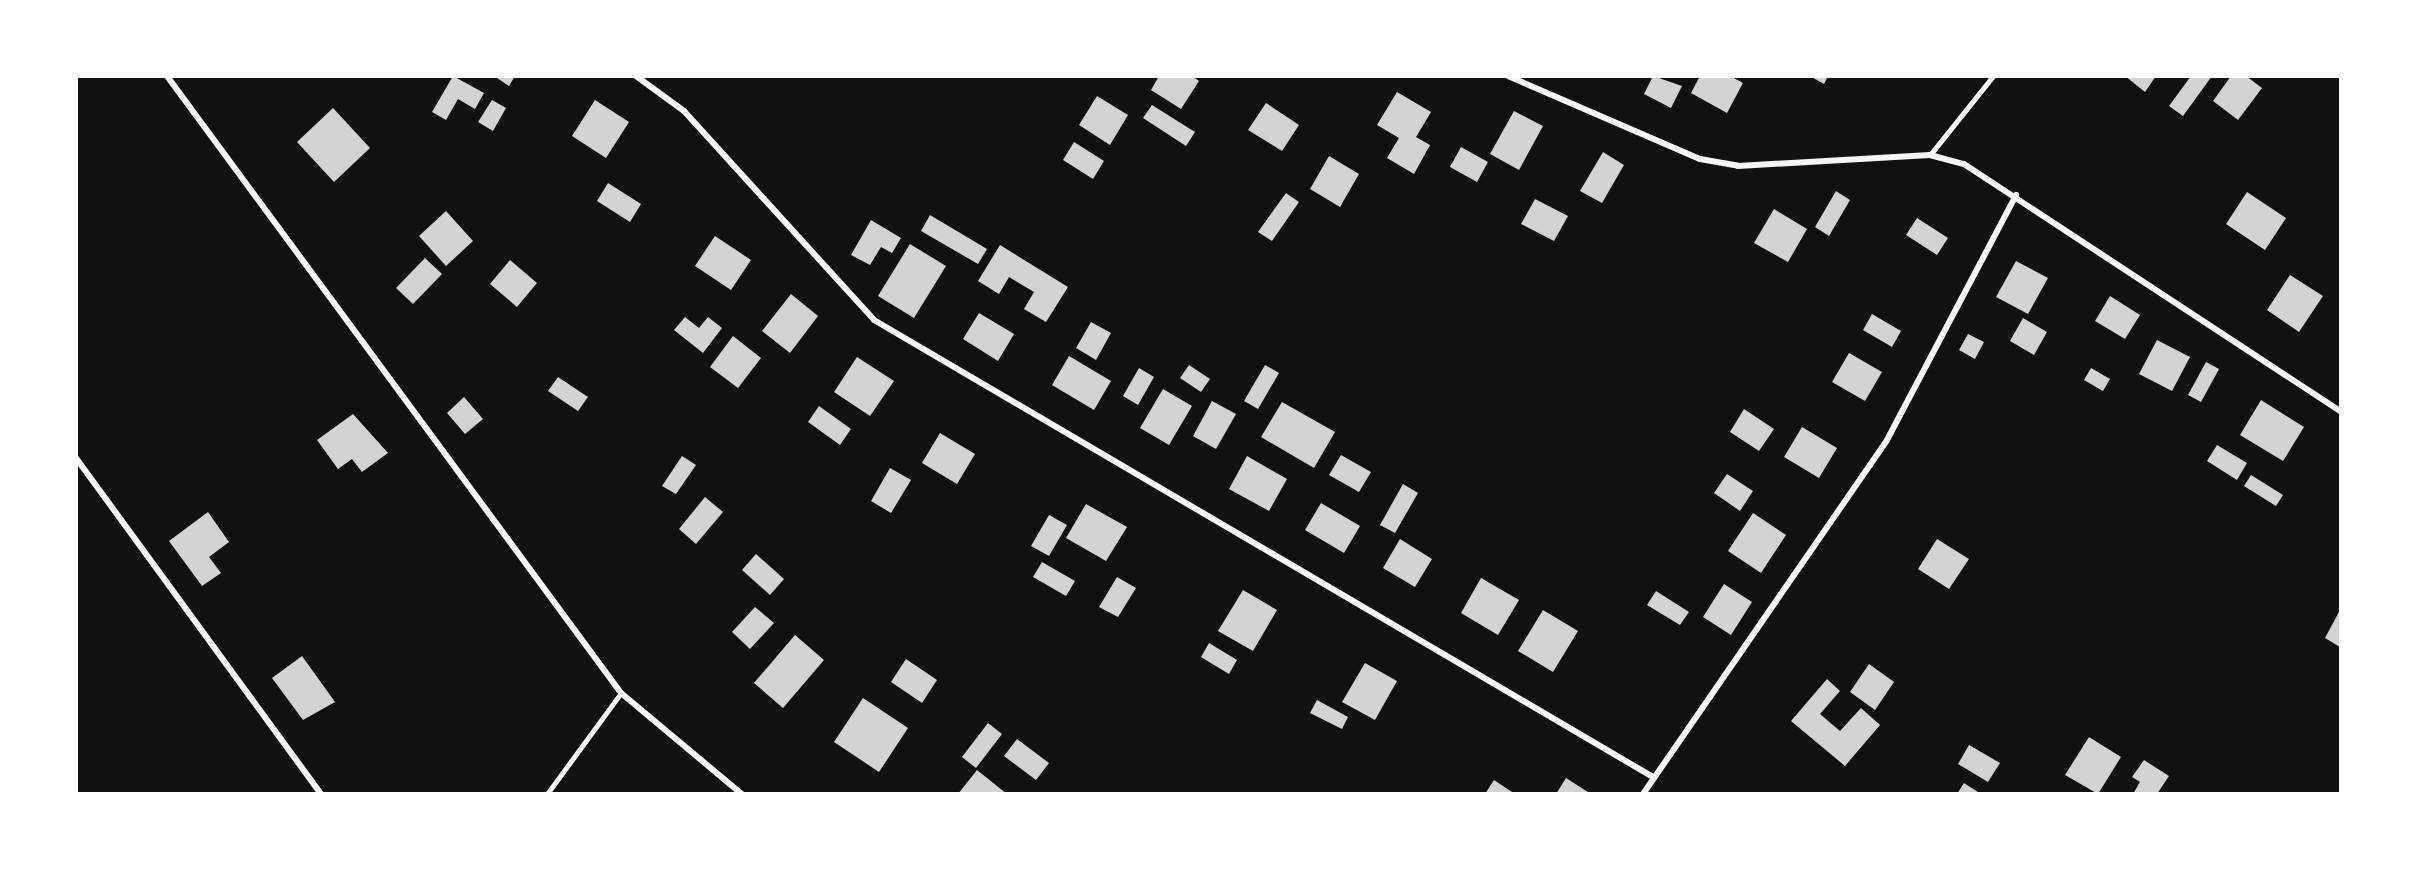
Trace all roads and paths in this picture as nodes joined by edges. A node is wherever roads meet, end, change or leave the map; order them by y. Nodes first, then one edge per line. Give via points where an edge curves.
1 (167, 76) edge
2 (636, 76) edge
3 (1508, 76) edge
4 (1993, 76) edge
5 (1930, 155) junction
6 (2016, 195) junction
7 (2340, 411) edge
8 (76, 458) edge
9 (621, 693) junction
10 (1653, 777) junction
11 (321, 794) edge
12 (547, 794) edge
13 (742, 794) edge
14 (1643, 794) edge

1 - 9 street
2 - 10 street via 684,111 874,320
3 - 5 street via 1700,159 1738,166
4 - 5 lane
5 - 6 street via 1964,164
6 - 7 street
6 - 10 street via 1887,440
8 - 11 street
9 - 12 lane
9 - 13 street
10 - 14 street

